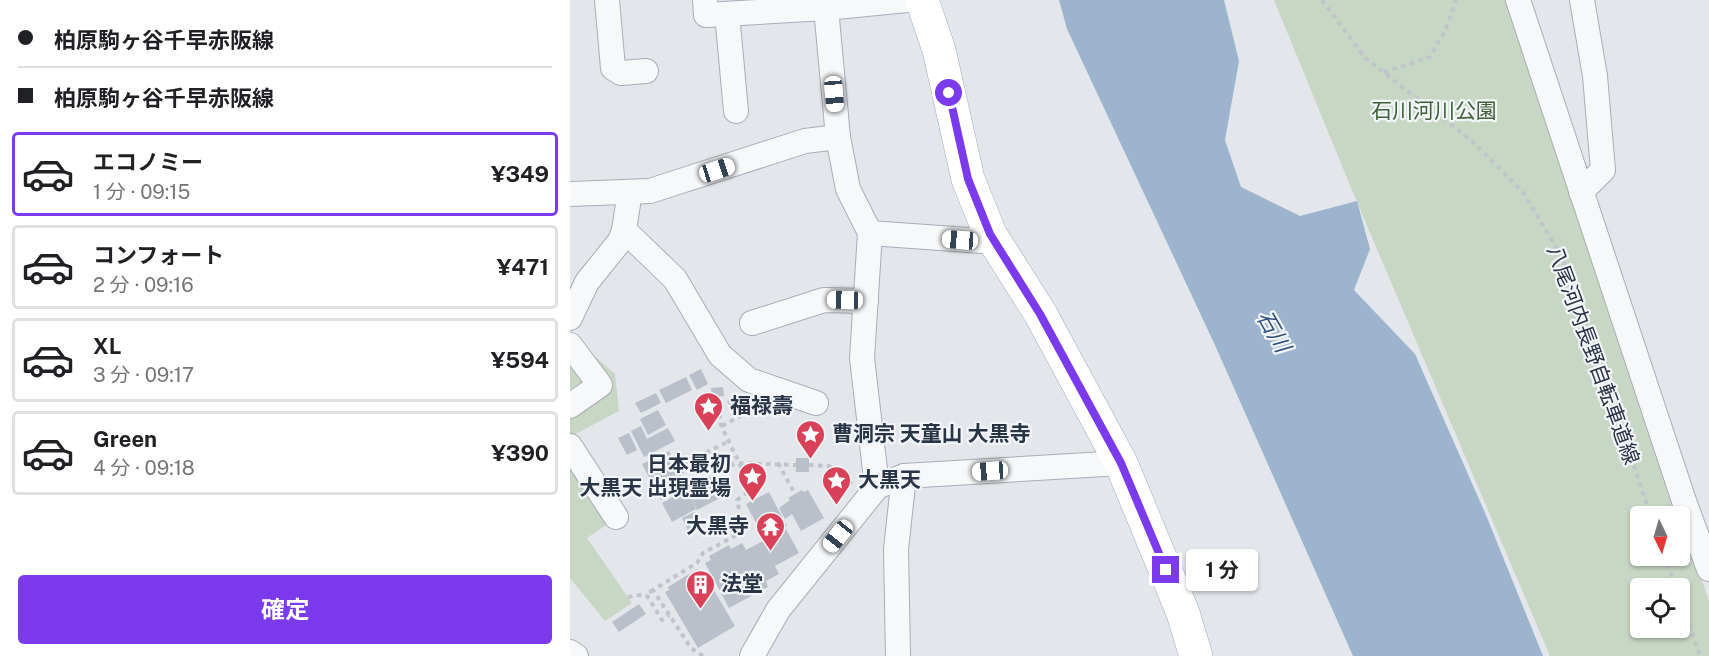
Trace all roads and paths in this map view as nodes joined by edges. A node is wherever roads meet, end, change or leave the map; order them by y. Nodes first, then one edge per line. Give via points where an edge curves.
1 (607, 0) edge
2 (705, 0) edge
3 (907, 0) edge
4 (922, 0) edge
5 (1322, 0) edge
6 (1456, 0) edge
7 (1518, 0) edge
8 (1582, 0) edge
9 (826, 8) junction
10 (728, 14) junction
11 (646, 71) dead end
12 (1384, 72) junction
13 (736, 111) dead end
14 (838, 137) junction
15 (630, 192) junction
16 (1581, 192) junction
17 (570, 194) edge
18 (624, 230) junction
19 (870, 234) junction
20 (990, 234) junction
21 (866, 301) junction
22 (570, 318) edge
23 (752, 323) dead end
24 (570, 345) edge
25 (718, 396) dead end
26 (816, 403) dead end
27 (570, 406) edge
28 (744, 414) dead end
29 (722, 426) junction
30 (729, 441) junction
31 (570, 446) edge
32 (690, 461) dead end
33 (740, 463) junction
34 (778, 463) junction
35 (1121, 463) junction
36 (796, 465) dead end
37 (808, 465) dead end
38 (745, 475) dead end
39 (904, 476) junction
40 (848, 481) dead end
41 (749, 483) dead end
42 (878, 487) junction
43 (752, 489) junction
44 (795, 494) dead end
45 (758, 498) dead end
46 (1648, 506) edge
47 (616, 517) dead end
48 (1709, 569) edge
49 (653, 590) junction
50 (646, 594) junction
51 (628, 597) dead end
52 (669, 615) junction
53 (1690, 628) edge
54 (570, 652) edge
55 (576, 656) edge
56 (703, 656) edge
57 (752, 656) edge
58 (898, 656) edge
59 (1196, 656) edge
60 (1700, 656) edge

1 - 11 street via 613,68 621,73
2 - 10 street via 706,15
3 - 9 street
4 - 20 main road via 939,50 968,179
5 - 12 path, 八尾河内長野自転車道線 via 1365,58
6 - 12 path via 1430,57
7 - 16 street
8 - 16 street via 1595,76 1604,170
9 - 10 street
9 - 14 street
10 - 13 street
12 - 46 path, 八尾河内長野自転車道線 via 1472,141 1522,191 1562,257
14 - 15 street via 805,141 651,191
14 - 19 street via 848,189
15 - 17 street
15 - 18 street
16 - 48 street
18 - 22 street via 588,282
18 - 26 street via 675,279 720,355 749,380
19 - 20 street via 982,241
19 - 21 street
20 - 35 main road via 1040,314
21 - 23 street via 824,300
21 - 42 street via 862,358
24 - 27 street via 600,385
25 - 29 path
28 - 29 path
29 - 30 path
30 - 32 path
30 - 33 path
31 - 47 street
33 - 34 path
33 - 38 path
34 - 36 path
34 - 44 path
35 - 39 street
35 - 59 main road via 1184,613
37 - 40 path via 829,466
39 - 42 street
39 - 58 street via 896,549
41 - 43 path
42 - 57 street via 778,610
43 - 45 path
43 - 49 path via 737,500 744,531 703,553 697,563
49 - 50 path
49 - 52 path
50 - 51 path
50 - 52 path via 662,620
52 - 56 path via 691,648
53 - 60 path
54 - 55 street

